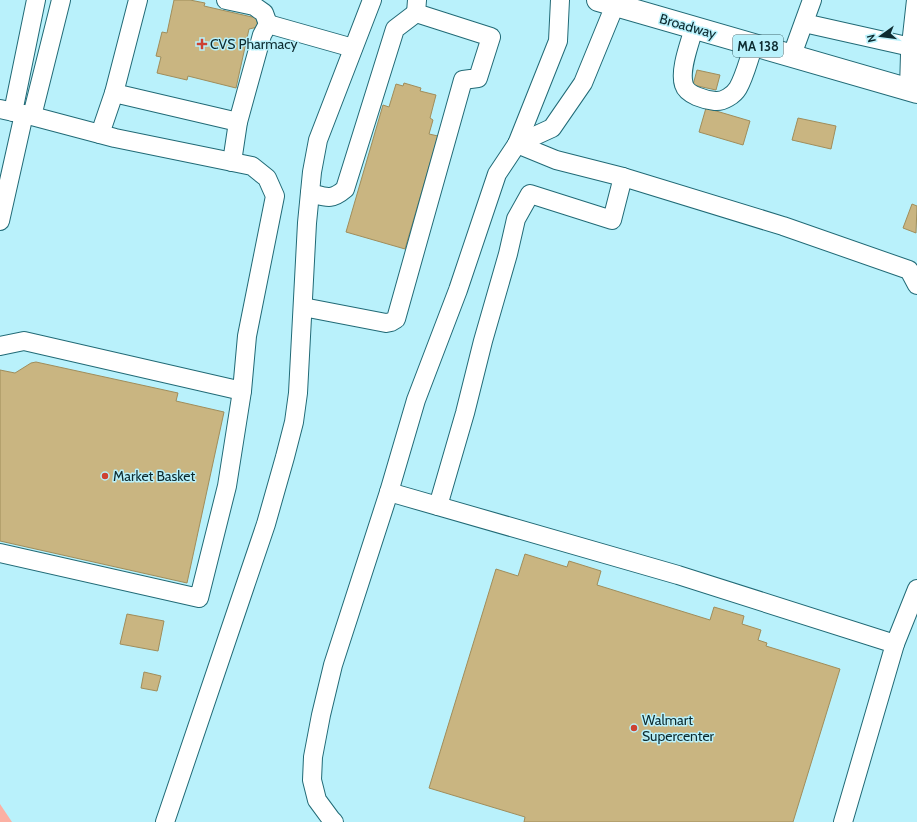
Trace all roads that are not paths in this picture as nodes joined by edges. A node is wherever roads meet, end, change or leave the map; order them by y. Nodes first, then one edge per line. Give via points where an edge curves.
1 (36, 0) edge
2 (61, 0) edge
3 (138, 0) edge
4 (226, 0) edge
5 (372, 0) edge
6 (560, 0) edge
7 (812, 0) edge
8 (916, 0) edge
9 (607, 2) edge
10 (416, 6) edge
11 (640, 6) edge
12 (804, 23) junction
13 (268, 24) junction
14 (694, 28) junction
15 (754, 45) junction
16 (911, 47) junction
17 (354, 48) junction
18 (792, 55) junction
19 (913, 90) edge
20 (114, 93) junction
21 (17, 113) edge
22 (238, 122) junction
23 (100, 134) junction
24 (517, 144) junction
25 (232, 162) junction
26 (623, 177) junction
27 (310, 193) junction
28 (0, 221) edge
29 (917, 285) edge
30 (303, 307) junction
31 (0, 346) edge
32 (242, 391) junction
33 (389, 492) junction
34 (438, 506) junction
35 (0, 553) edge
36 (917, 589) edge
37 (895, 644) junction
38 (165, 822) edge
39 (334, 822) edge
40 (843, 822) edge

1 - 21 lane
2 - 21 lane
3 - 20 lane
4 - 13 lane via 254,6 264,13
5 - 17 lane
6 - 24 lane via 558,41
7 - 12 lane
8 - 16 lane
9 - 11 main road, Broadway / MA 138
9 - 24 lane via 583,83 552,128
10 - 27 lane via 395,29 345,189 337,196 329,198
10 - 30 lane via 491,37 478,78 463,80 396,319 386,323
11 - 14 main road, Broadway / MA 138
12 - 16 lane
12 - 18 lane
13 - 17 lane
13 - 22 lane via 262,35
14 - 15 main road, Broadway / MA 138
14 - 15 lane via 682,73 683,84 694,96 716,101 729,98 738,89
15 - 18 main road, Broadway / MA 138
16 - 19 lane
17 - 27 lane via 318,140
18 - 19 main road, Broadway / MA 138
20 - 22 lane
20 - 23 lane
21 - 23 lane
21 - 28 lane
22 - 25 lane
23 - 25 lane
24 - 26 lane via 556,160
24 - 33 lane via 497,174 416,400
25 - 32 lane via 252,166 267,178 275,196 247,336
26 - 29 lane via 783,226 908,270
26 - 34 lane via 612,220 530,194 516,219
27 - 30 lane
30 - 38 lane via 298,393 285,458 266,524
31 - 32 lane via 24,341
32 - 35 lane via 227,486 199,598
33 - 34 lane
33 - 39 lane via 333,665 313,757 312,780 317,800
34 - 37 lane via 678,575
36 - 37 lane
37 - 40 lane

